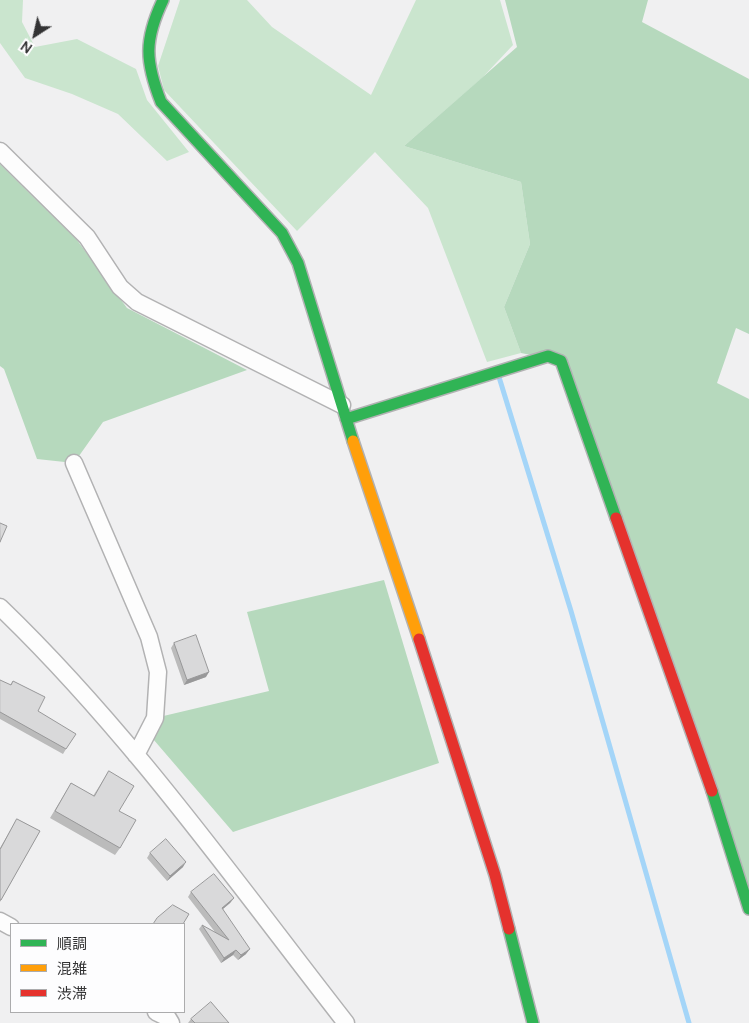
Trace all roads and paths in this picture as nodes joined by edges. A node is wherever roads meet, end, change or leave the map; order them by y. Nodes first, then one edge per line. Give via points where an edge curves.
1 (163, 0) edge
2 (0, 151) edge
3 (344, 412) junction
4 (74, 463) dead end
5 (0, 607) edge
6 (136, 754) junction
7 (749, 909) edge
8 (158, 1013) edge
9 (171, 1023) edge
10 (346, 1023) edge
11 (533, 1023) edge

1 - 3 street via 151,25 147,51 151,77 161,102 282,233 298,263
2 - 3 street via 87,237 120,287 137,302
3 - 7 street via 548,356 561,361 704,767
3 - 11 street via 484,838
4 - 6 street via 149,637 158,672 155,718
5 - 6 street via 50,655
6 - 10 street
8 - 9 street

